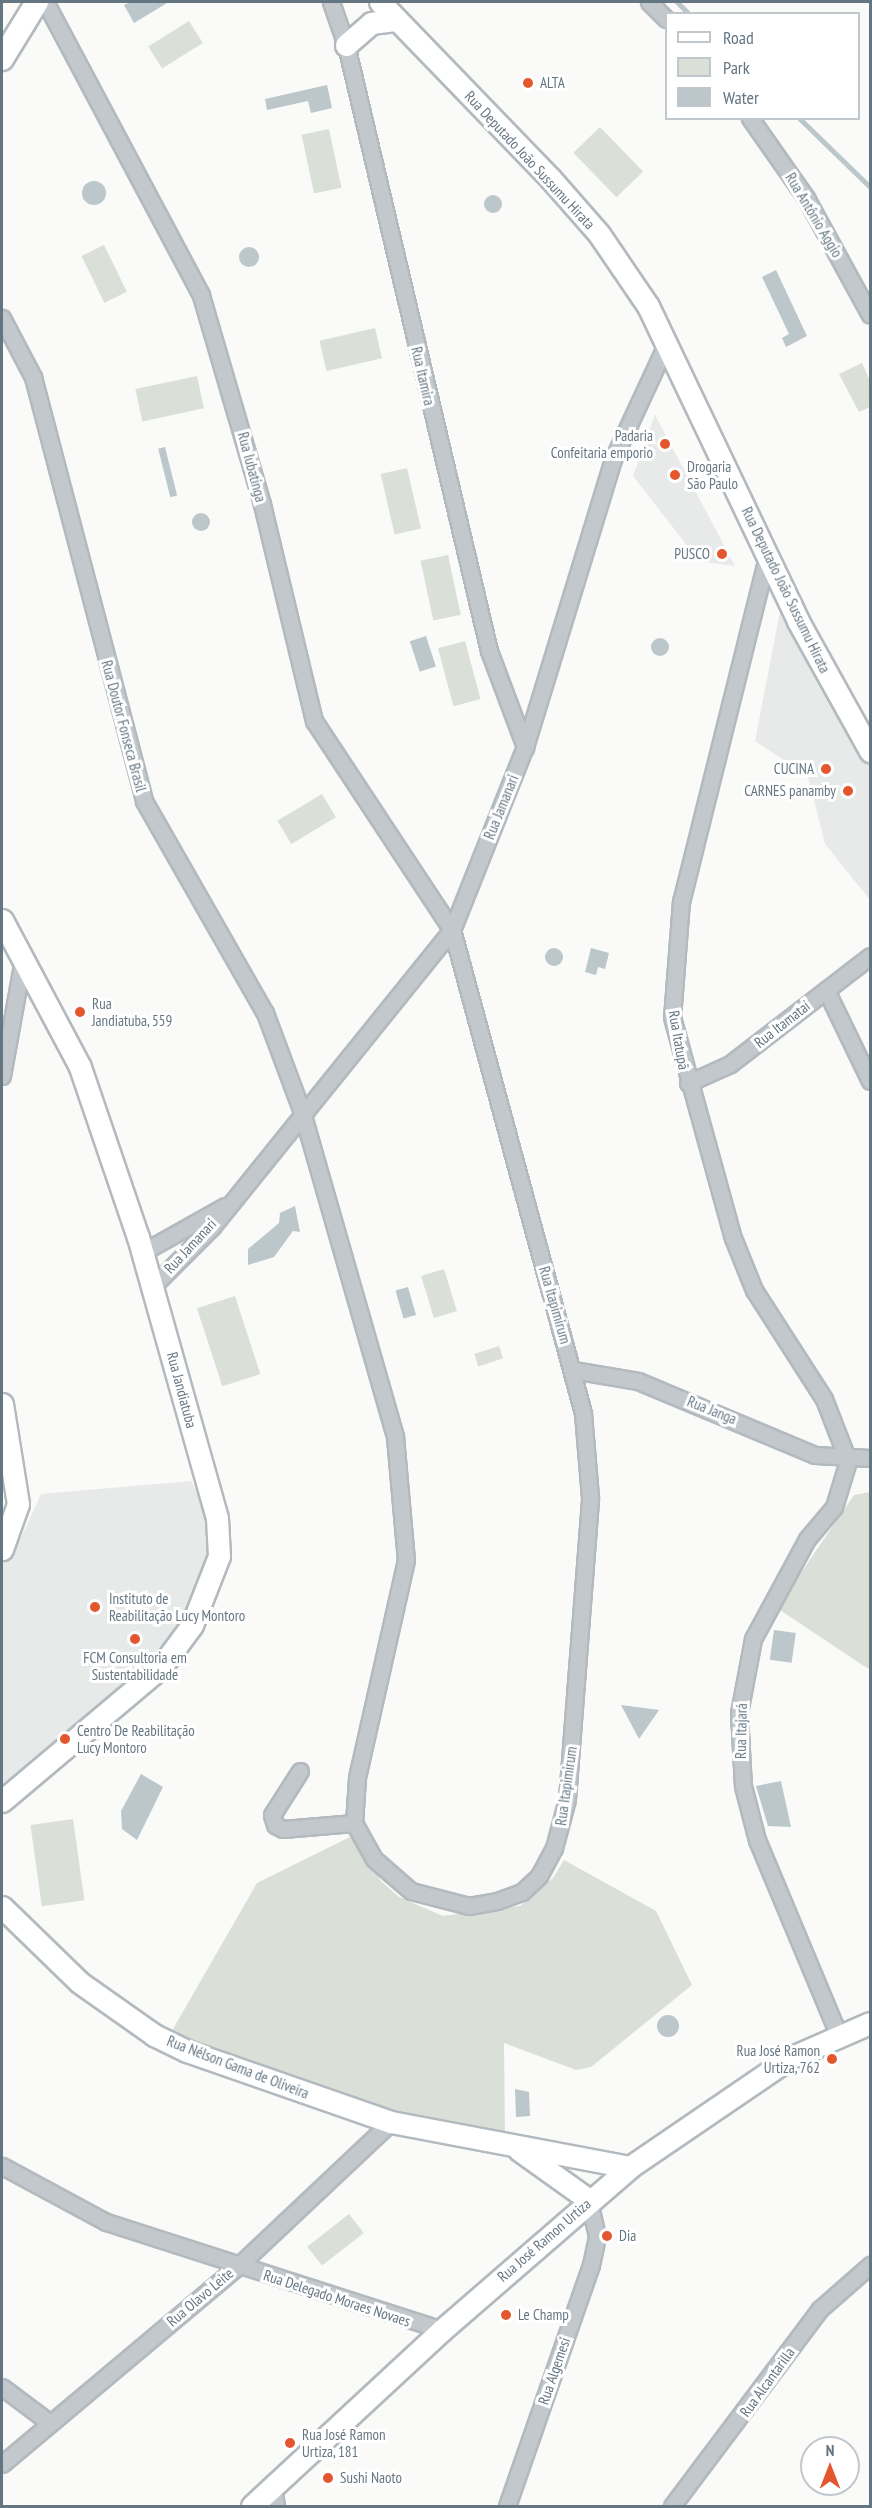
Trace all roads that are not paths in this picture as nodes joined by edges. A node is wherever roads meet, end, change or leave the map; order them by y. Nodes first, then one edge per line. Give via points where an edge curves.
1 (37, 2) edge
2 (45, 2) edge
3 (331, 2) edge
4 (380, 2) edge
5 (649, 2) edge
6 (665, 18) edge
7 (397, 20) junction
8 (346, 45) junction
9 (2, 59) edge
10 (751, 120) edge
11 (870, 315) edge
12 (2, 318) edge
13 (665, 346) junction
14 (767, 557) junction
15 (525, 747) junction
16 (870, 751) edge
17 (2, 920) edge
18 (452, 930) junction
19 (870, 956) edge
20 (23, 959) junction
21 (826, 990) junction
22 (2, 1076) edge
23 (870, 1081) edge
24 (688, 1083) junction
25 (302, 1112) junction
26 (225, 1206) junction
27 (143, 1252) junction
28 (154, 1285) junction
29 (573, 1370) junction
30 (2, 1404) edge
31 (870, 1458) edge
32 (848, 1461) junction
33 (2, 1549) edge
34 (300, 1771) dead end
35 (2, 1801) edge
36 (354, 1823) junction
37 (2, 1907) edge
38 (870, 2023) edge
39 (838, 2034) junction
40 (391, 2122) junction
41 (515, 2147) junction
42 (2, 2166) edge
43 (630, 2167) junction
44 (589, 2200) junction
45 (870, 2265) edge
46 (237, 2266) junction
47 (442, 2330) junction
48 (2, 2387) edge
49 (50, 2423) junction
50 (2, 2464) edge
51 (275, 2497) edge
52 (252, 2506) edge
53 (507, 2506) edge
54 (672, 2506) edge

1 - 9 main road
2 - 18 street, Rua Iubatinga via 201,295 259,492 314,721
3 - 8 street, Rua Itamira
4 - 7 main road, Rua Deputado João Sussumu Hirata
5 - 6 street
7 - 8 main road via 371,23
7 - 13 main road, Rua Deputado João Sussumu Hirata via 599,234 648,306
8 - 15 street, Rua Itamira via 489,651
10 - 11 street, Rua Antônio Aggio via 806,198
12 - 25 street, Rua Doutor Fonseca Brasil via 33,377 144,801 157,831 255,987
13 - 14 main road, Rua Deputado João Sussumu Hirata
13 - 15 street, Rua Jamanari via 612,459
14 - 16 main road, Rua Deputado João Sussumu Hirata
14 - 24 street, Rua Itatupã via 681,901 672,1017
15 - 18 street, Rua Jamanari
17 - 20 main road, Rua Jandiatuba
18 - 25 street, Rua Jamanari
18 - 29 street, Rua Itapimirum
19 - 21 street, Rua Itamataí
20 - 22 street
20 - 27 main road, Rua Jandiatuba via 80,1067
21 - 23 street
21 - 24 street, Rua Itamataí via 730,1064
24 - 32 street, Rua Itatupã via 715,1182 754,1290 824,1399
25 - 26 street, Rua Jamanari
25 - 36 street via 401,1474 402,1592 357,1778
26 - 27 street, Rua Jamanari
26 - 28 street, Rua Jamanari via 212,1227
27 - 28 main road, Rua Jandiatuba
28 - 35 main road, Rua Jandiatuba via 217,1518 219,1556 192,1624 161,1667
29 - 32 street, Rua Janga via 638,1381 815,1455
29 - 36 street, Rua Itapimirum via 590,1460 590,1497 567,1799 554,1848 539,1876 522,1892 479,1905 461,1905 432,1899 393,1880
30 - 33 main road via 18,1504
31 - 32 street
32 - 39 street, Rua Itajará via 834,1507 807,1539 753,1639 739,1713 743,1786 757,1840
34 - 36 street via 272,1815 275,1825 283,1829
37 - 40 main road, Rua Nélson Gama de Oliveira via 79,1982 154,2035
38 - 39 main road, Rua José Ramon Urtiza
39 - 43 main road, Rua José Ramon Urtiza via 734,2093
40 - 41 main road, Rua Nélson Gama de Oliveira
40 - 46 street, Rua Olavo Leite
41 - 43 main road, Rua Nélson Gama de Oliveira
41 - 44 main road, Rua Nélson Gama de Oliveira
42 - 46 street, Rua Delegado Moraes Novaes via 79,2210
43 - 44 main road, Rua José Ramon Urtiza
44 - 47 main road, Rua José Ramon Urtiza
44 - 53 street, Rua Algemesi via 597,2236 591,2265
45 - 54 street, Rua Alcantarilla via 820,2309
46 - 47 street, Rua Delegado Moraes Novaes
46 - 49 street, Rua Olavo Leite
47 - 51 main road, Rua José Ramon Urtiza
48 - 49 street
49 - 50 street, Rua Olavo Leite
51 - 52 main road, Rua José Ramon Urtiza

